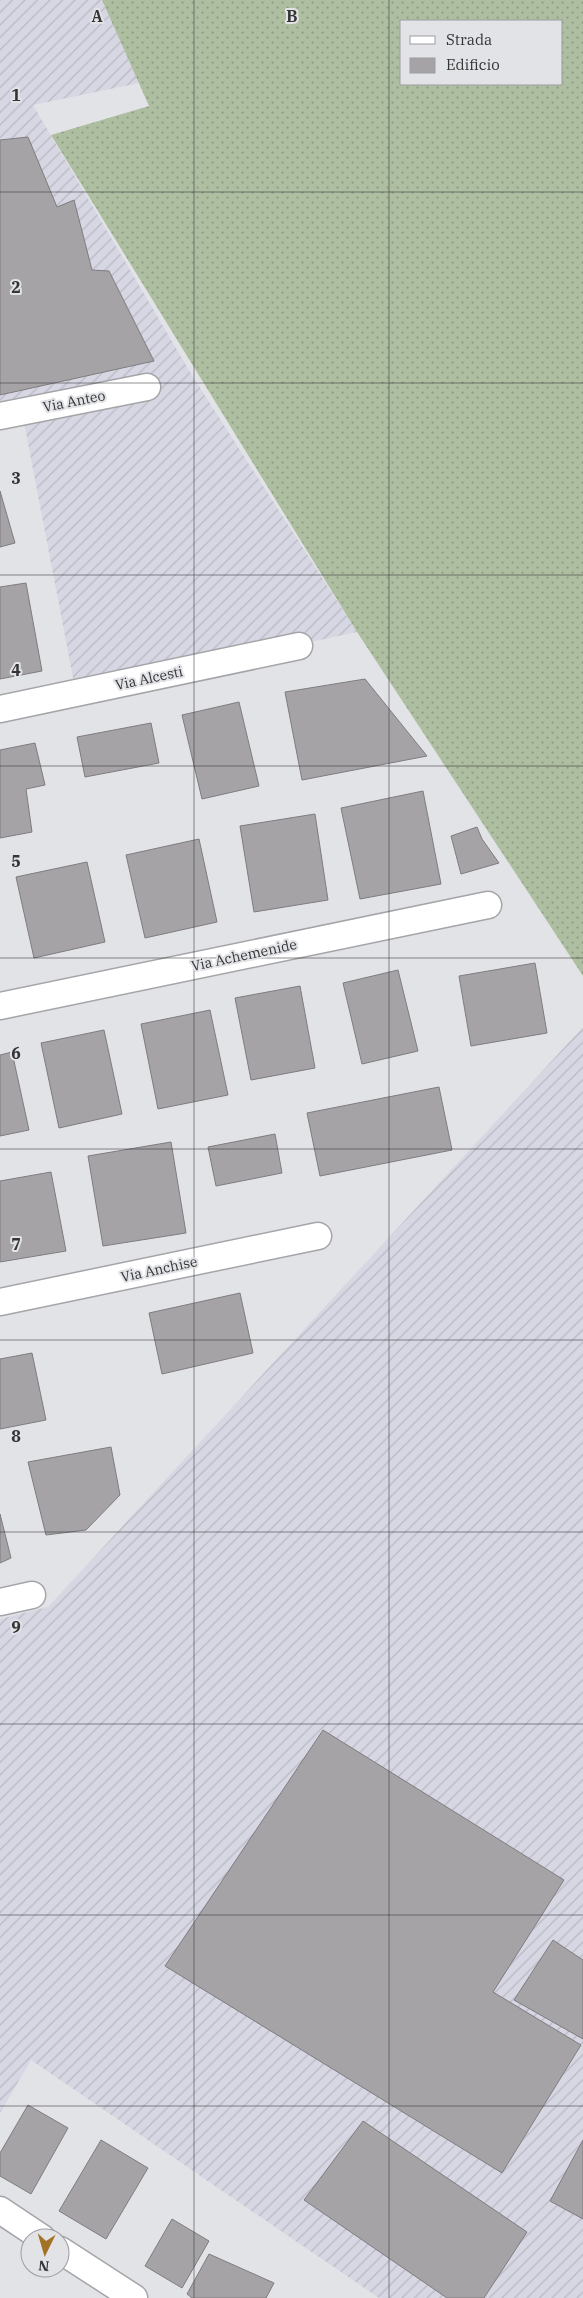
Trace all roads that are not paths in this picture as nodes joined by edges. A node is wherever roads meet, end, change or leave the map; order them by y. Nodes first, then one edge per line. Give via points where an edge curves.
1 (147, 387) dead end
2 (0, 416) edge
3 (299, 646) dead end
4 (0, 709) edge
5 (488, 905) dead end
6 (0, 1006) edge
7 (318, 1236) dead end
8 (0, 1302) edge
9 (32, 1595) dead end
10 (0, 1602) edge
11 (0, 2210) edge
12 (27, 2228) edge
13 (70, 2256) edge
14 (134, 2298) edge

1 - 2 street, Via Anteo
3 - 4 street, Via Alcesti
5 - 6 street, Via Achemenide
7 - 8 street, Via Anchise
9 - 10 street
11 - 12 street
13 - 14 street

